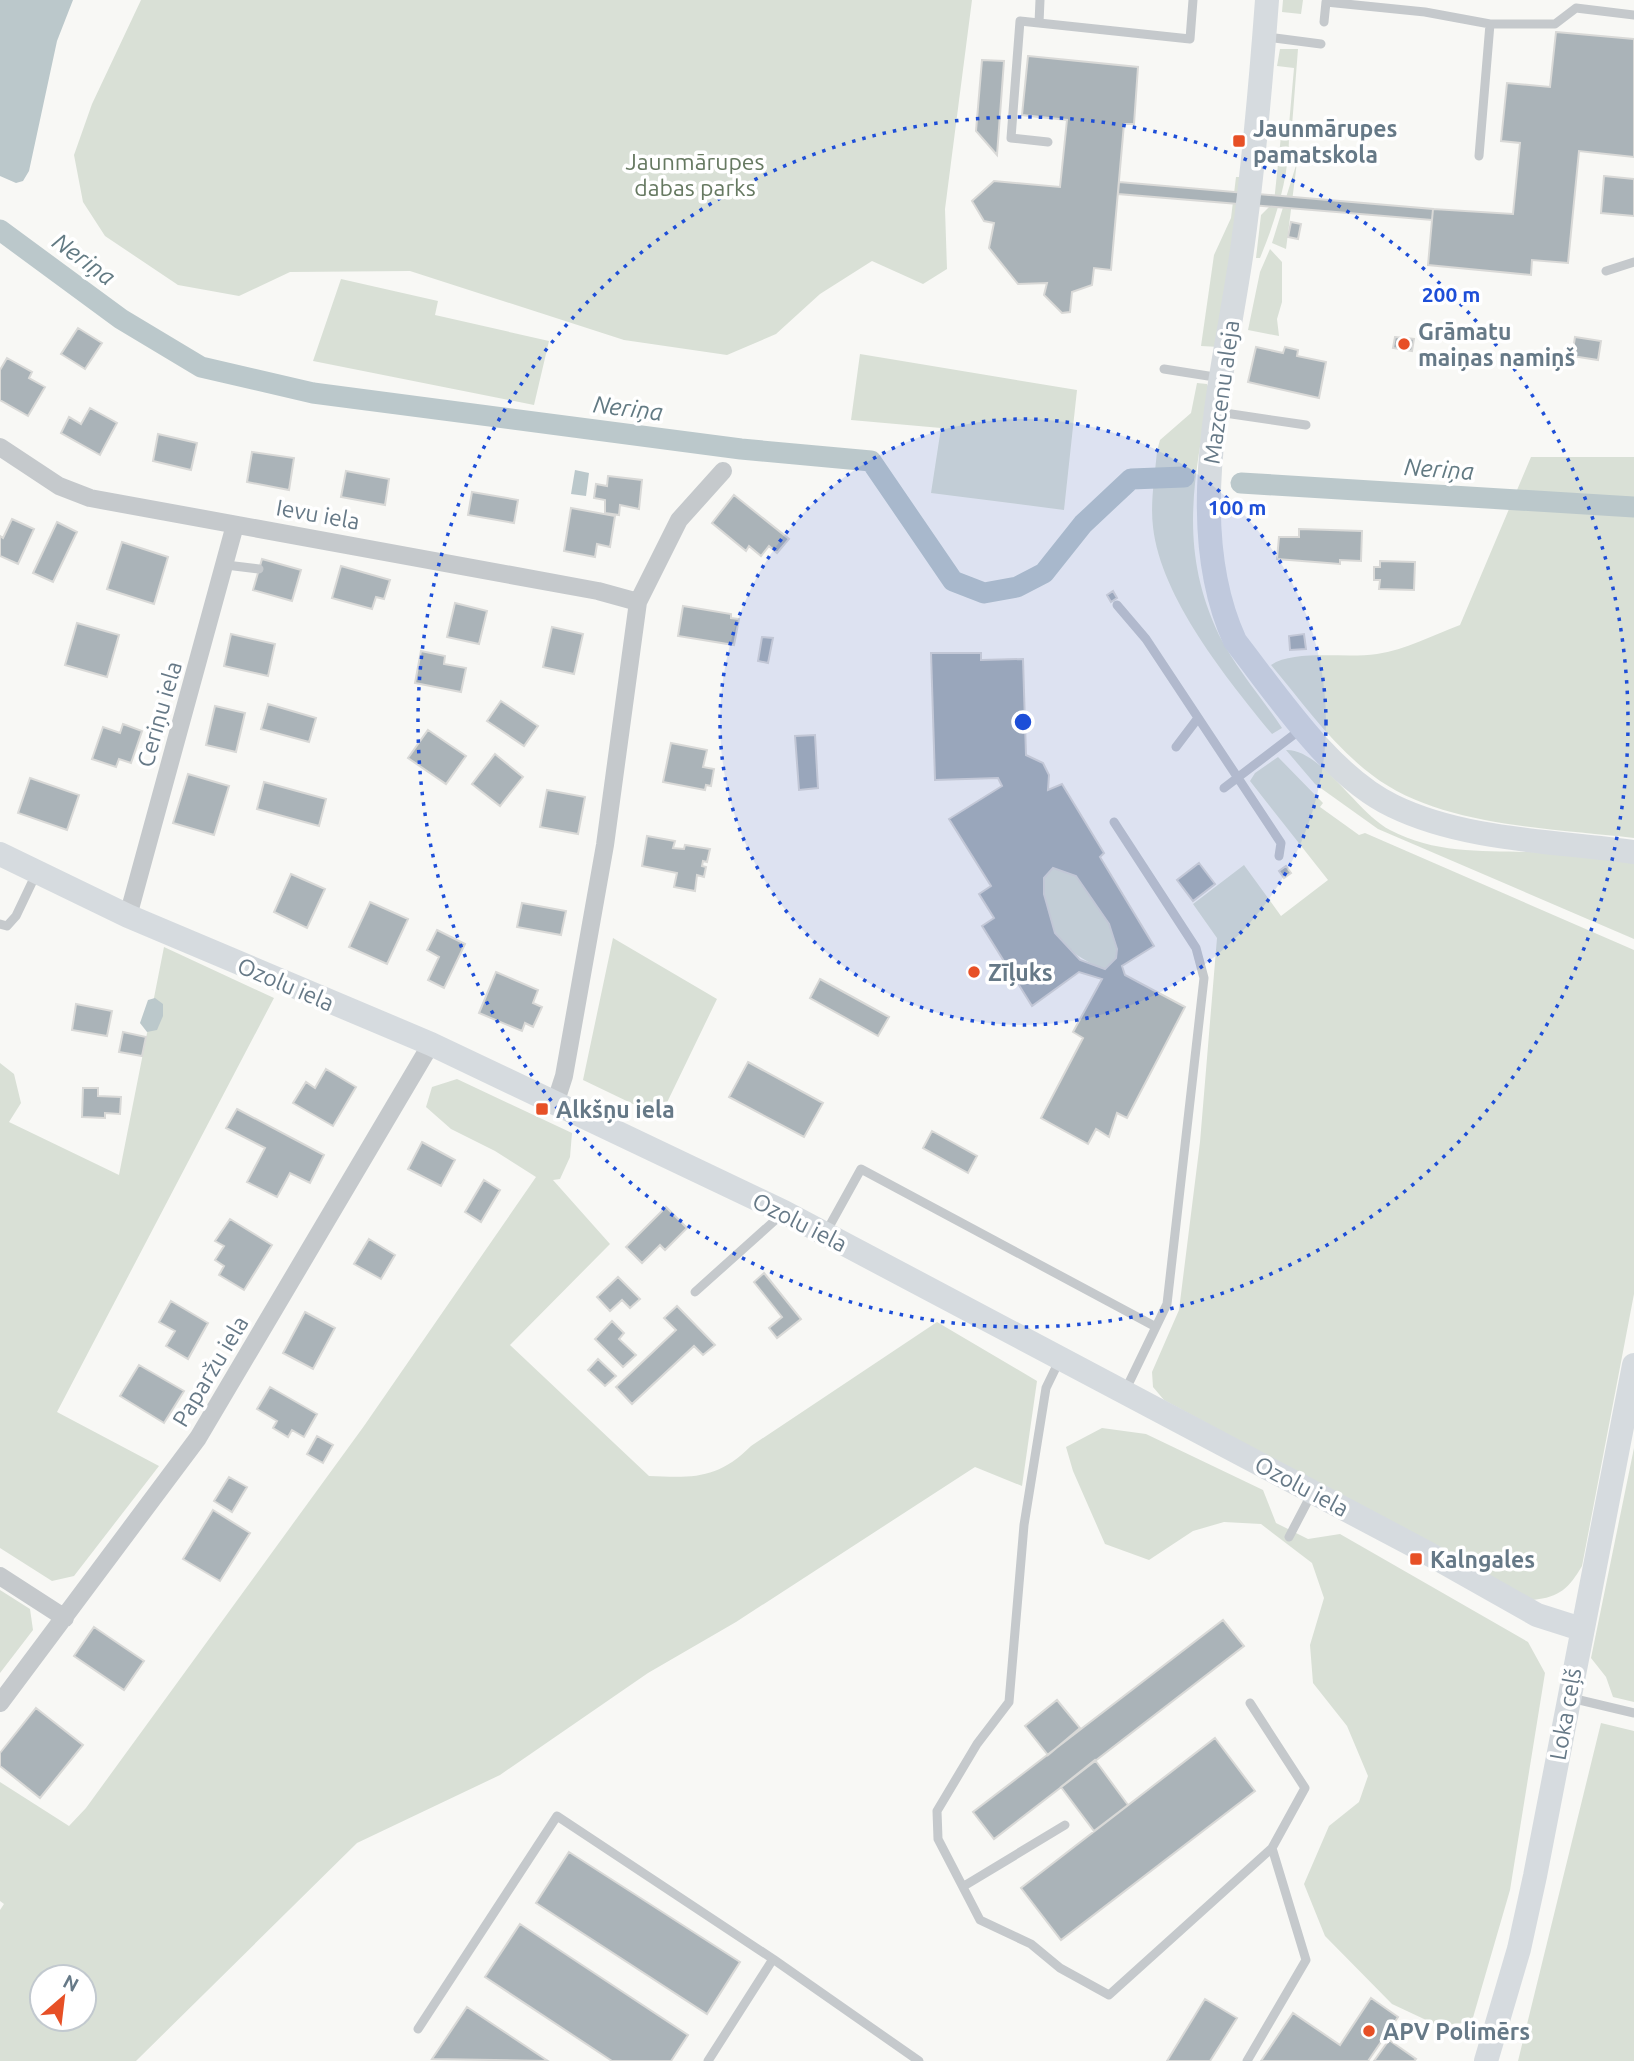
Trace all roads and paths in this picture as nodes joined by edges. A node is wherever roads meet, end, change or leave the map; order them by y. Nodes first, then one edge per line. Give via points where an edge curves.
1 (1040, 0) edge
2 (1193, 0) edge
3 (1267, 0) edge
4 (1634, 15) edge
5 (1324, 22) dead end
6 (1039, 23) junction
7 (1490, 23) junction
8 (1264, 37) junction
9 (1321, 44) dead end
10 (1048, 142) dead end
11 (1479, 156) dead end
12 (1634, 262) edge
13 (1606, 271) dead end
14 (1164, 369) dead end
15 (1223, 378) junction
16 (1218, 412) junction
17 (1306, 425) dead end
18 (0, 447) edge
19 (723, 471) dead end
20 (235, 525) junction
21 (226, 565) junction
22 (259, 569) dead end
23 (638, 602) junction
24 (1117, 605) dead end
25 (1198, 718) junction
26 (1305, 727) junction
27 (1176, 747) dead end
28 (1240, 777) junction
29 (1224, 788) dead end
30 (1114, 822) dead end
31 (1634, 852) edge
32 (0, 854) edge
33 (1279, 856) dead end
34 (37, 872) junction
35 (128, 916) junction
36 (0, 924) edge
37 (431, 1044) junction
38 (555, 1104) junction
39 (784, 1212) junction
40 (825, 1234) junction
41 (695, 1292) dead end
42 (1156, 1327) junction
43 (1061, 1357) junction
44 (1634, 1365) edge
45 (1125, 1392) junction
46 (1313, 1492) junction
47 (1289, 1537) dead end
48 (0, 1576) edge
49 (65, 1618) junction
50 (1581, 1629) junction
51 (1568, 1697) junction
52 (0, 1703) edge
53 (1250, 1703) dead end
54 (1634, 1713) edge
55 (1065, 1825) dead end
56 (1272, 1848) junction
57 (964, 1886) junction
58 (773, 1959) junction
59 (418, 2029) dead end
60 (708, 2061) edge
61 (919, 2061) edge
62 (1247, 2061) edge
63 (1486, 2061) edge

1 - 6 lane
2 - 6 lane via 1190,39
3 - 8 main road, Mazcenu aleja
4 - 7 lane via 1576,8 1555,24
5 - 7 lane via 1326,2
6 - 10 lane via 1020,21 1011,138
7 - 11 lane
8 - 9 lane
8 - 15 main road, Mazcenu aleja via 1245,227
12 - 13 lane
14 - 15 lane
15 - 16 main road, Mazcenu aleja
16 - 17 lane
16 - 26 main road, Mazcenu aleja via 1207,523 1216,587 1235,640
18 - 20 street, Ievu iela via 59,486 90,498
19 - 23 street via 678,520
20 - 21 street, Ceriņu iela
20 - 23 street, Ievu iela
21 - 22 lane
21 - 35 street, Ceriņu iela
23 - 38 street via 605,845 564,1076
24 - 25 lane via 1146,639
25 - 27 lane
25 - 28 lane
26 - 28 lane
26 - 31 main road, Mazcenu aleja via 1359,784 1392,806 1431,821 1479,832
28 - 29 lane
28 - 33 lane via 1281,843
30 - 42 lane via 1196,948 1204,978 1167,1304
32 - 34 main road, Ozolu iela
34 - 35 main road, Ozolu iela
34 - 36 lane via 16,916 7,926
35 - 37 main road, Ozolu iela
37 - 38 main road, Ozolu iela
37 - 49 street, Paparžu iela via 198,1438
38 - 39 main road, Ozolu iela
39 - 40 main road, Ozolu iela
39 - 41 lane
40 - 42 lane via 861,1169
40 - 43 main road, Ozolu iela
42 - 45 lane
43 - 45 main road, Ozolu iela
43 - 57 lane via 1046,1388 1024,1525 1009,1702 977,1744 937,1811 938,1839
44 - 50 main road, Loka ceļš
45 - 46 main road, Ozolu iela
46 - 47 lane
46 - 50 main road, Ozolu iela via 1537,1615
48 - 49 street
49 - 52 street, Paparžu iela
50 - 51 main road, Loka ceļš
51 - 54 lane
51 - 63 main road, Loka ceļš via 1519,1948
53 - 56 lane via 1305,1788
55 - 57 lane
56 - 57 lane via 1109,1995 1060,1968 1031,1944 980,1920
56 - 62 lane via 1306,1960
58 - 59 lane via 557,1816
58 - 60 lane
58 - 61 lane

